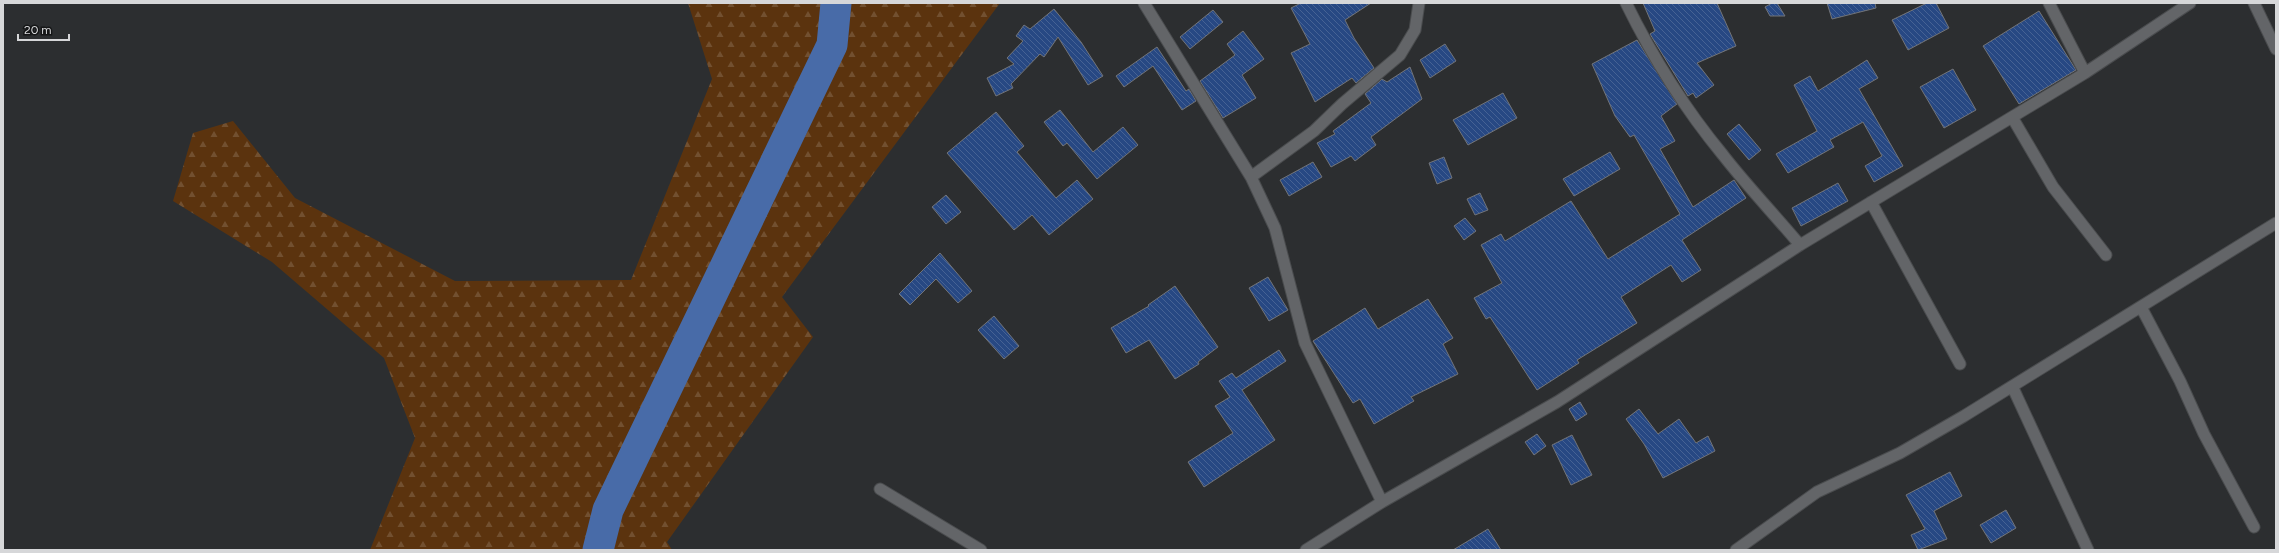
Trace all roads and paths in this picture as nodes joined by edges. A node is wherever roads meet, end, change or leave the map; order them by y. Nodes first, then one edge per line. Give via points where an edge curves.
1 (1144, 3) edge
2 (1419, 3) edge
3 (1626, 3) edge
4 (2050, 3) edge
5 (2190, 3) edge
6 (2254, 3) edge
7 (2276, 49) edge
8 (2085, 73) junction
9 (2012, 117) junction
10 (1251, 178) junction
11 (1871, 202) junction
12 (2276, 223) edge
13 (1800, 245) junction
14 (2106, 255) dead end
15 (2141, 307) junction
16 (1960, 364) dead end
17 (2014, 388) junction
18 (880, 489) dead end
19 (1382, 502) junction
20 (2254, 527) dead end
21 (1738, 549) edge
22 (981, 550) edge
23 (1306, 550) edge
24 (2088, 550) edge

1 - 10 street
2 - 10 street via 1415,30 1400,55 1314,131
3 - 13 street via 1639,30 1678,93 1718,148
4 - 8 street
5 - 8 street
6 - 7 street
8 - 9 street
9 - 11 street
9 - 14 street via 2053,187
10 - 19 street via 1275,228 1305,343
11 - 13 street
11 - 16 street
12 - 15 street
13 - 19 street via 1557,402
15 - 17 street
15 - 20 street
17 - 21 street via 1900,453 1816,492
17 - 24 street
18 - 22 street
19 - 23 street

